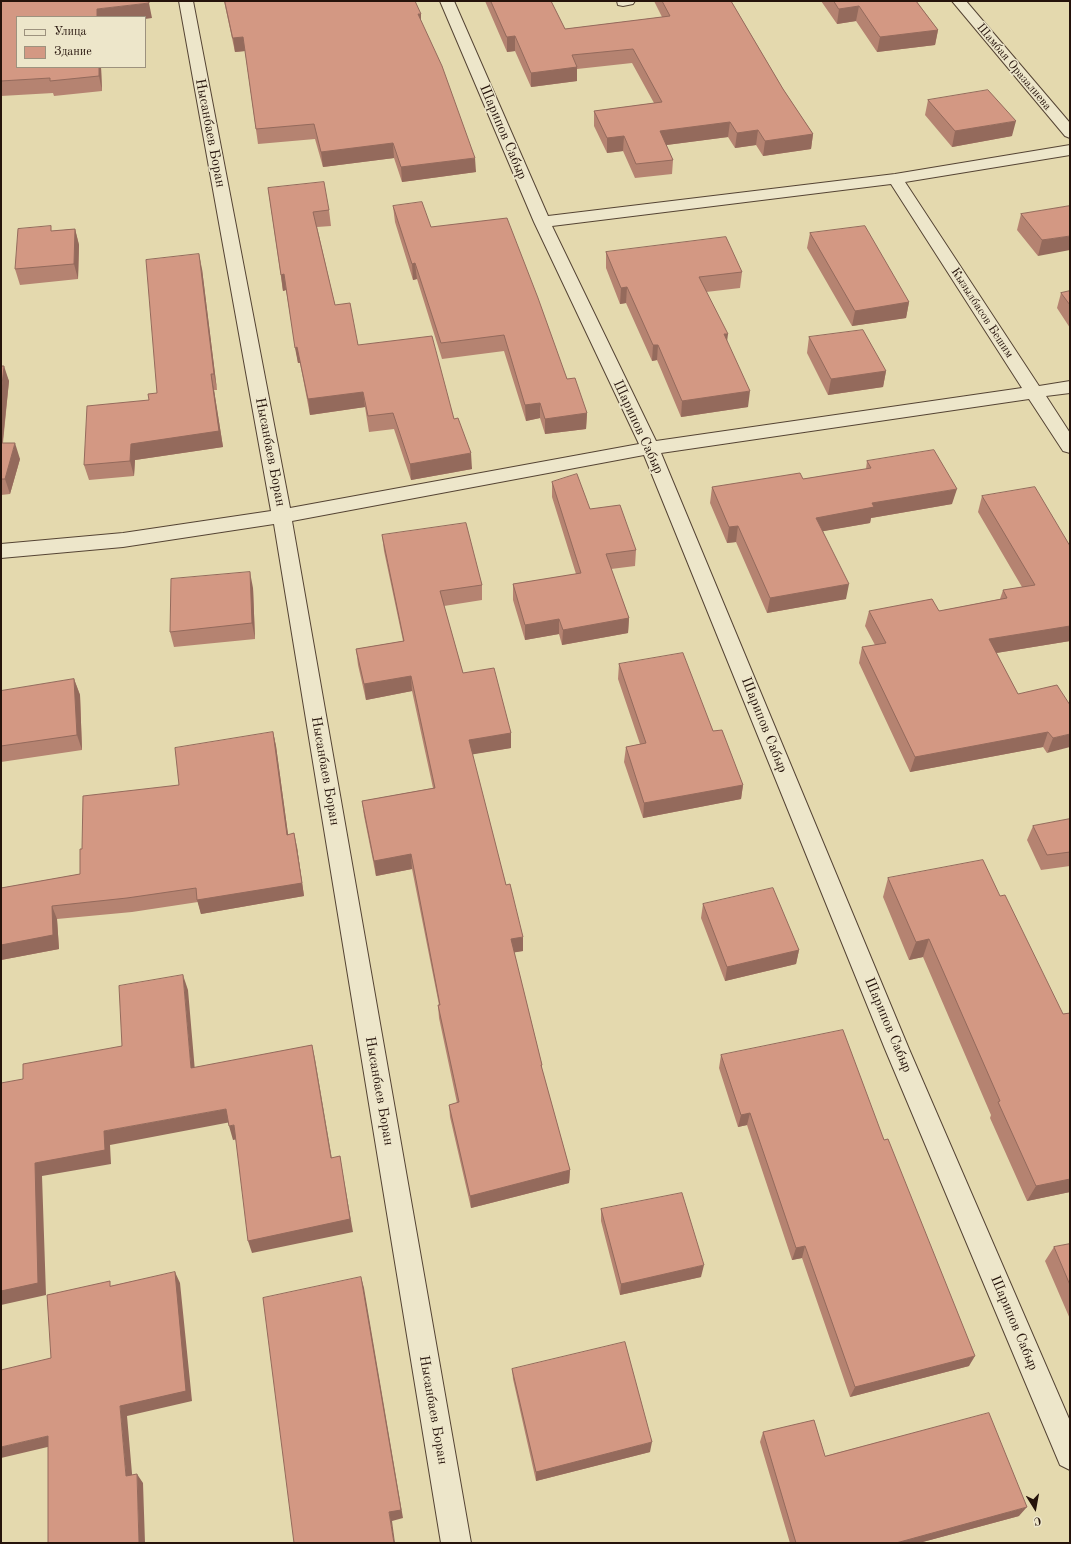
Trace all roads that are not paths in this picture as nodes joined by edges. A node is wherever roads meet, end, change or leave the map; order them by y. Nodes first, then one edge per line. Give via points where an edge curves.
1 (186, 1) edge
2 (447, 1) edge
3 (959, 1) edge
4 (1070, 133) edge
5 (1070, 150) edge
6 (895, 179) junction
7 (542, 222) junction
8 (1070, 387) edge
9 (1034, 393) junction
10 (1070, 447) edge
11 (650, 448) junction
12 (282, 516) junction
13 (1, 551) edge
14 (1070, 1455) edge
15 (456, 1543) edge

1 - 12 street, Нысанбаев Боран
2 - 7 street, Шарипов Сабыр
3 - 4 street, Шамбая Оразалиева
5 - 6 street
6 - 7 street
6 - 9 street, Кызылбасов Бешим
7 - 11 street, Шарипов Сабыр
8 - 9 street
9 - 10 street, Кызылбасов Бешим
9 - 11 street
11 - 12 street
11 - 14 street, Шарипов Сабыр via 891,1034
12 - 13 street via 123,540
12 - 15 street, Нысанбаев Боран

